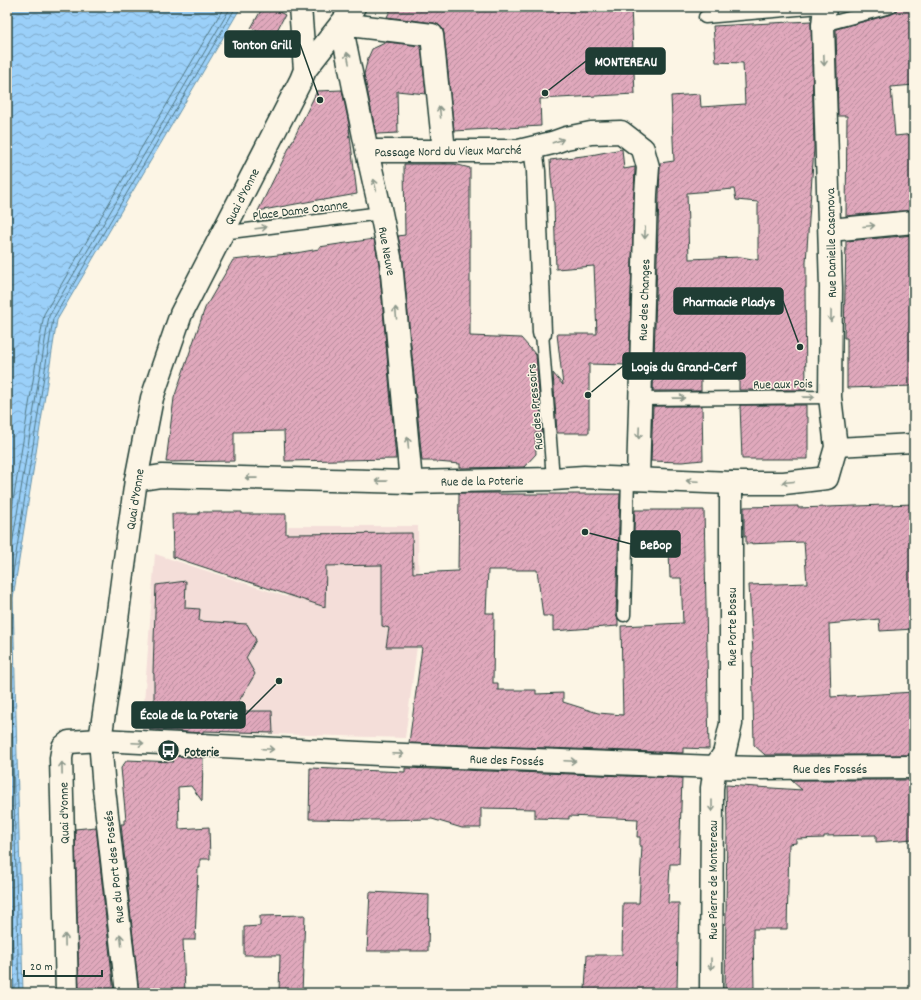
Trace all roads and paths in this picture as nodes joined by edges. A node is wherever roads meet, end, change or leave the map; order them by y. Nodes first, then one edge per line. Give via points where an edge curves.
1 (300, 7) edge
2 (890, 7) edge
3 (823, 13) edge
4 (348, 16) edge
5 (705, 17) dead end
6 (304, 70) junction
7 (533, 148) junction
8 (367, 151) junction
9 (444, 151) junction
10 (646, 194) joint
11 (381, 213) junction
12 (914, 222) edge
13 (830, 230) junction
14 (222, 233) junction
15 (542, 333) joint
16 (830, 397) junction
17 (640, 399) junction
18 (914, 444) edge
19 (836, 447) junction
20 (827, 478) joint
21 (553, 479) junction
22 (633, 479) junction
23 (136, 480) junction
24 (411, 482) junction
25 (731, 483) junction
26 (624, 615) dead end
27 (100, 740) junction
28 (715, 767) junction
29 (914, 768) edge
30 (67, 993) edge
31 (127, 993) edge
32 (711, 993) edge

1 - 6 street, Quai d'Yonne
2 - 3 lane
3 - 5 lane
3 -> 13 street, Rue Danielle Casanova
4 - 6 street
8 -> 4 street, Rue Neuve
9 -> 4 street via 432,36
6 - 14 street, Quai d'Yonne
7 - 9 street, Passage Nord du Vieux Marché via 519,151
7 -> 10 street, Passage Nord du Vieux Marché via 591,133 621,132 643,149 648,167
7 - 15 street
8 - 9 street, Passage Nord du Vieux Marché
11 -> 8 street, Rue Neuve
10 -> 17 street, Rue des Changes
14 -> 11 lane, Place Dame Ozanne
24 -> 11 street, Rue Neuve via 391,262
13 -> 12 street
13 -> 16 street, Rue Danielle Casanova
14 - 23 street, Quai d'Yonne via 176,328 152,398
15 - 21 lane, Rue des Pressoirs
17 -> 16 lane, Rue aux Pois
16 - 19 street, Rue Danielle Casanova
17 -> 22 street, Rue des Changes
18 - 19 street
19 - 20 street, Rue Danielle Casanova
20 -> 25 street, Rue de la Poterie via 784,483
21 - 22 street, Rue de la Poterie
21 - 24 street, Rue de la Poterie
25 -> 22 street, Rue de la Poterie
22 - 26 lane
24 -> 23 street, Rue de la Poterie via 161,476
23 - 27 street, Quai d'Yonne
25 - 28 street, Rue Porte Bossu via 731,724 724,754
27 -> 28 street, Rue des Fossés
30 -> 27 street, Quai d'Yonne via 61,758 63,747 69,742
31 -> 27 street, Rue du Port des Fossés
28 - 29 street, Rue des Fossés
28 -> 32 street, Rue Pierre de Montereau via 712,788

